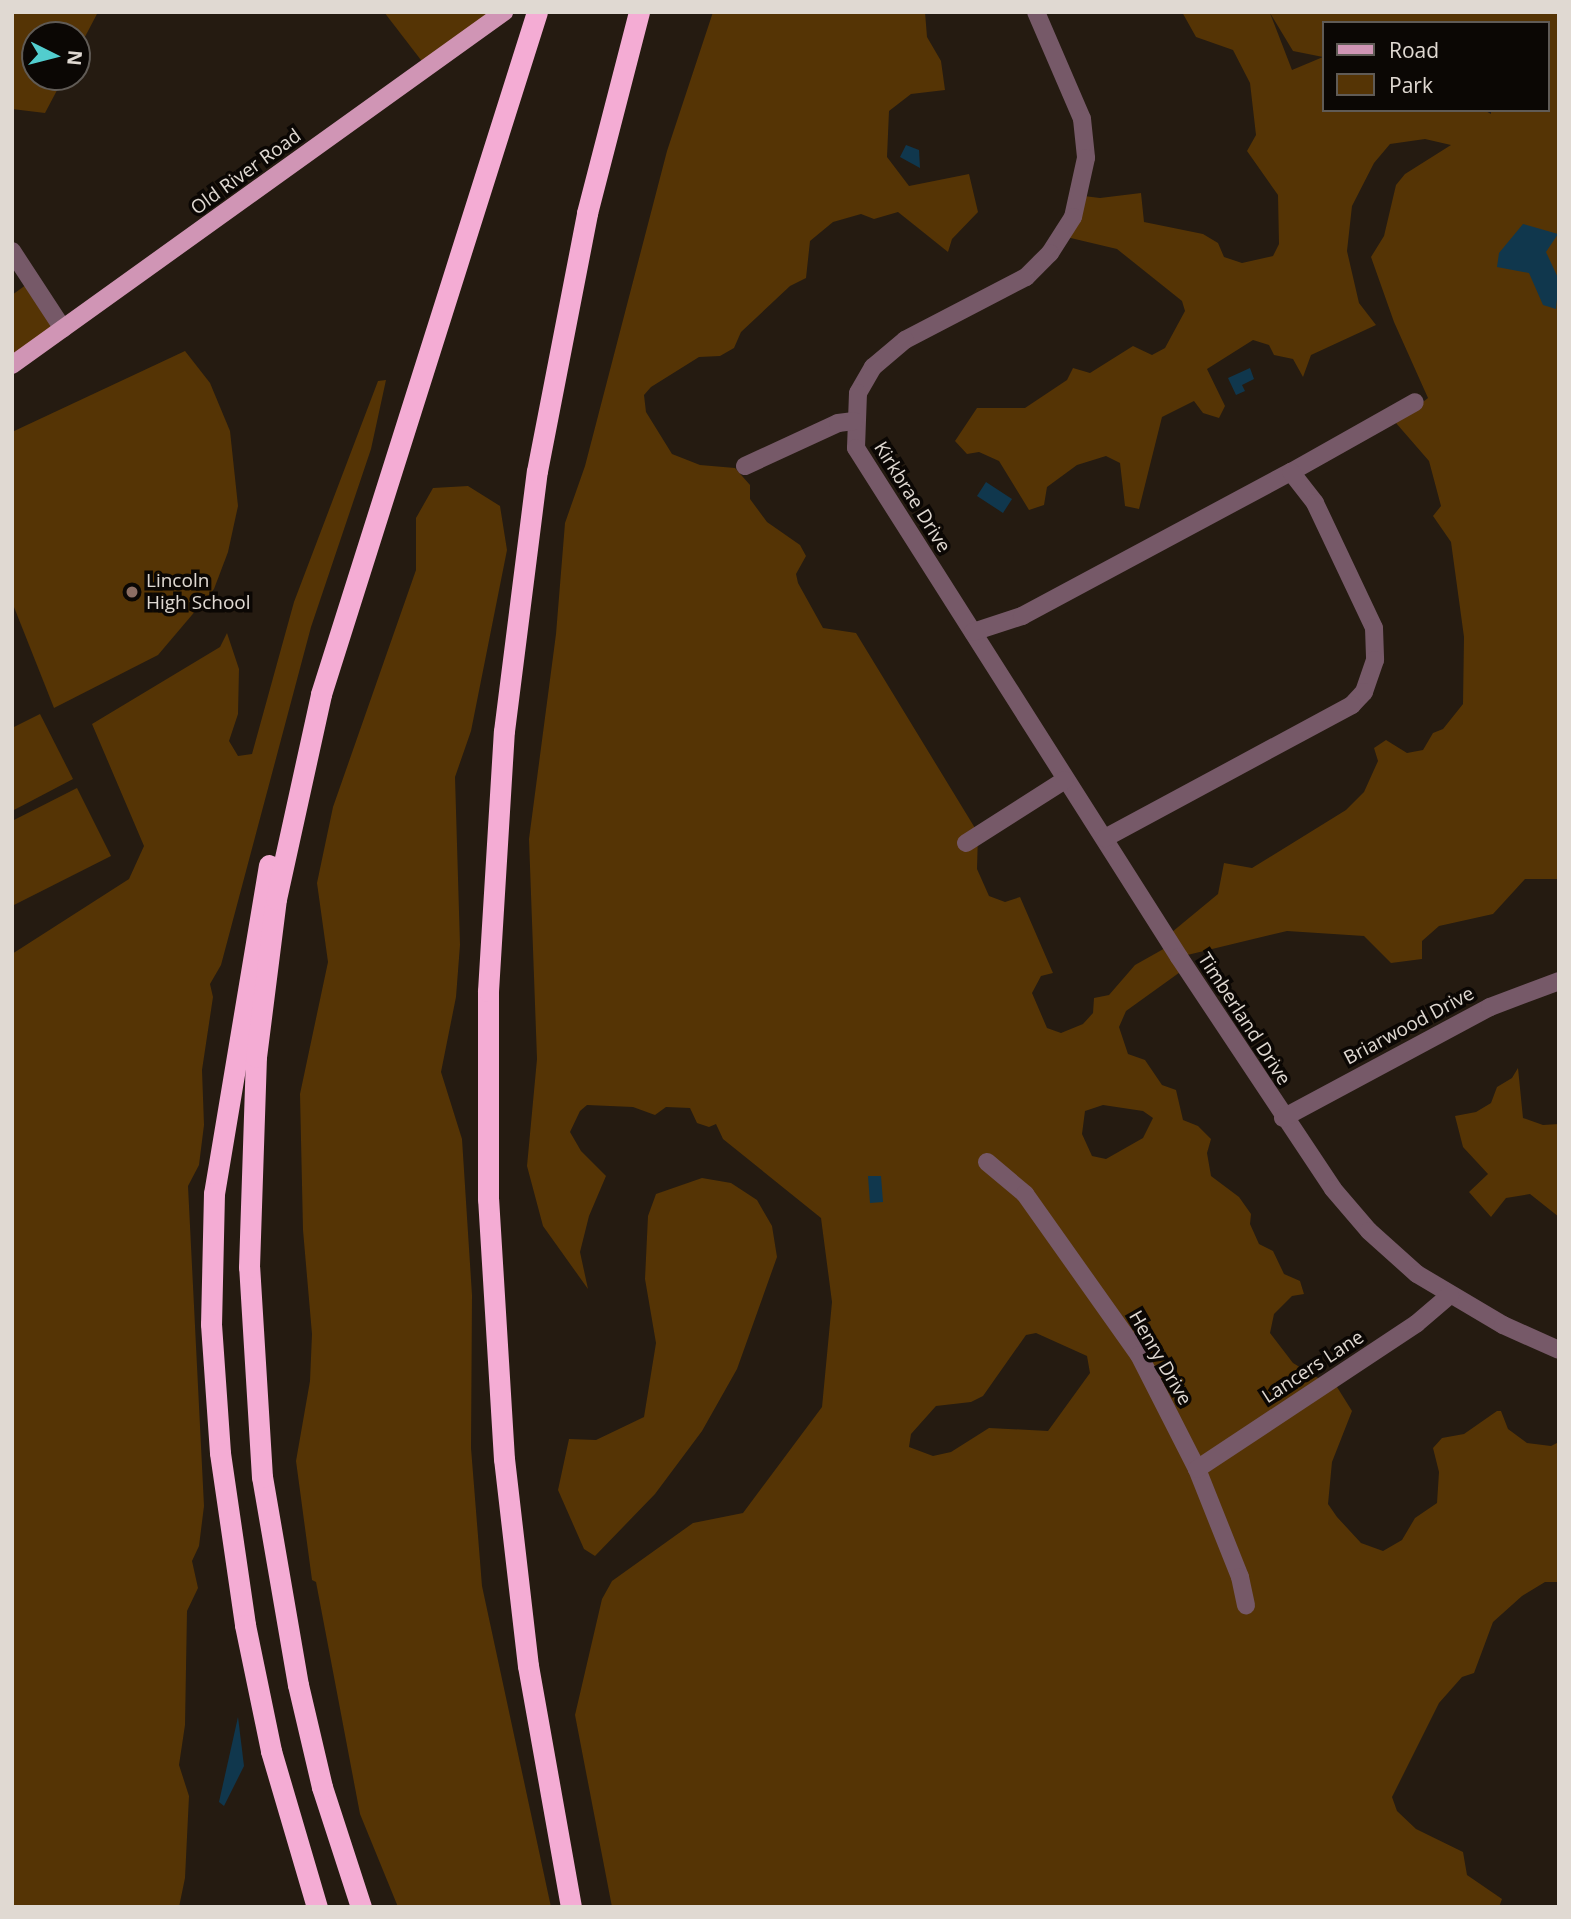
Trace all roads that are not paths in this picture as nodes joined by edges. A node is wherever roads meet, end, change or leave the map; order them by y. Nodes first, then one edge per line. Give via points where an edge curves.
1 (504, 12) edge
2 (537, 12) edge
3 (639, 12) edge
4 (1036, 12) edge
5 (12, 251) edge
6 (63, 329) junction
7 (12, 365) edge
8 (1415, 402) dead end
9 (854, 421) junction
10 (745, 466) dead end
11 (1291, 472) junction
12 (973, 632) junction
13 (308, 745) junction
14 (1065, 780) junction
15 (1105, 838) junction
16 (966, 843) dead end
17 (1559, 981) edge
18 (1283, 1118) junction
19 (987, 1162) dead end
20 (1450, 1295) junction
21 (1559, 1350) edge
22 (1197, 1469) junction
23 (1246, 1605) dead end
24 (317, 1907) edge
25 (361, 1907) edge
26 (571, 1907) edge

1 - 6 main road, Old River Road
2 - 13 highway via 355,581
3 - 26 highway via 587,213 537,471 503,743 488,990 488,1199 503,1446 528,1666
4 - 9 street, Kirkbrae Drive via 1082,119 1086,158 1073,217 1050,253 1026,277 887,353 858,393
5 - 6 street
6 - 7 main road, Old River Road
8 - 11 street
9 - 10 street via 838,422
9 - 12 street, Kirkbrae Drive via 856,449 866,467
11 - 12 street via 1022,616
11 - 15 street via 1315,503 1374,628 1375,660 1364,692 1352,705
12 - 14 street, Timberland Drive
13 - 24 highway via 259,911 214,1193 209,1300 220,1453 245,1625 271,1751
13 - 25 highway via 278,887 260,1017 250,1161 250,1319 262,1477 286,1633 323,1787
14 - 15 street, Timberland Drive
14 - 16 street
15 - 18 street, Timberland Drive
17 - 18 street, Briarwood Drive via 1500,1002
18 - 20 street, Timberland Drive via 1369,1231 1417,1274
19 - 22 street, Henry Drive via 1026,1194 1064,1254 1127,1336
20 - 21 street, Timberland Drive
20 - 22 street, Lancers Lane via 1416,1324
22 - 23 street, Henry Drive via 1240,1577

